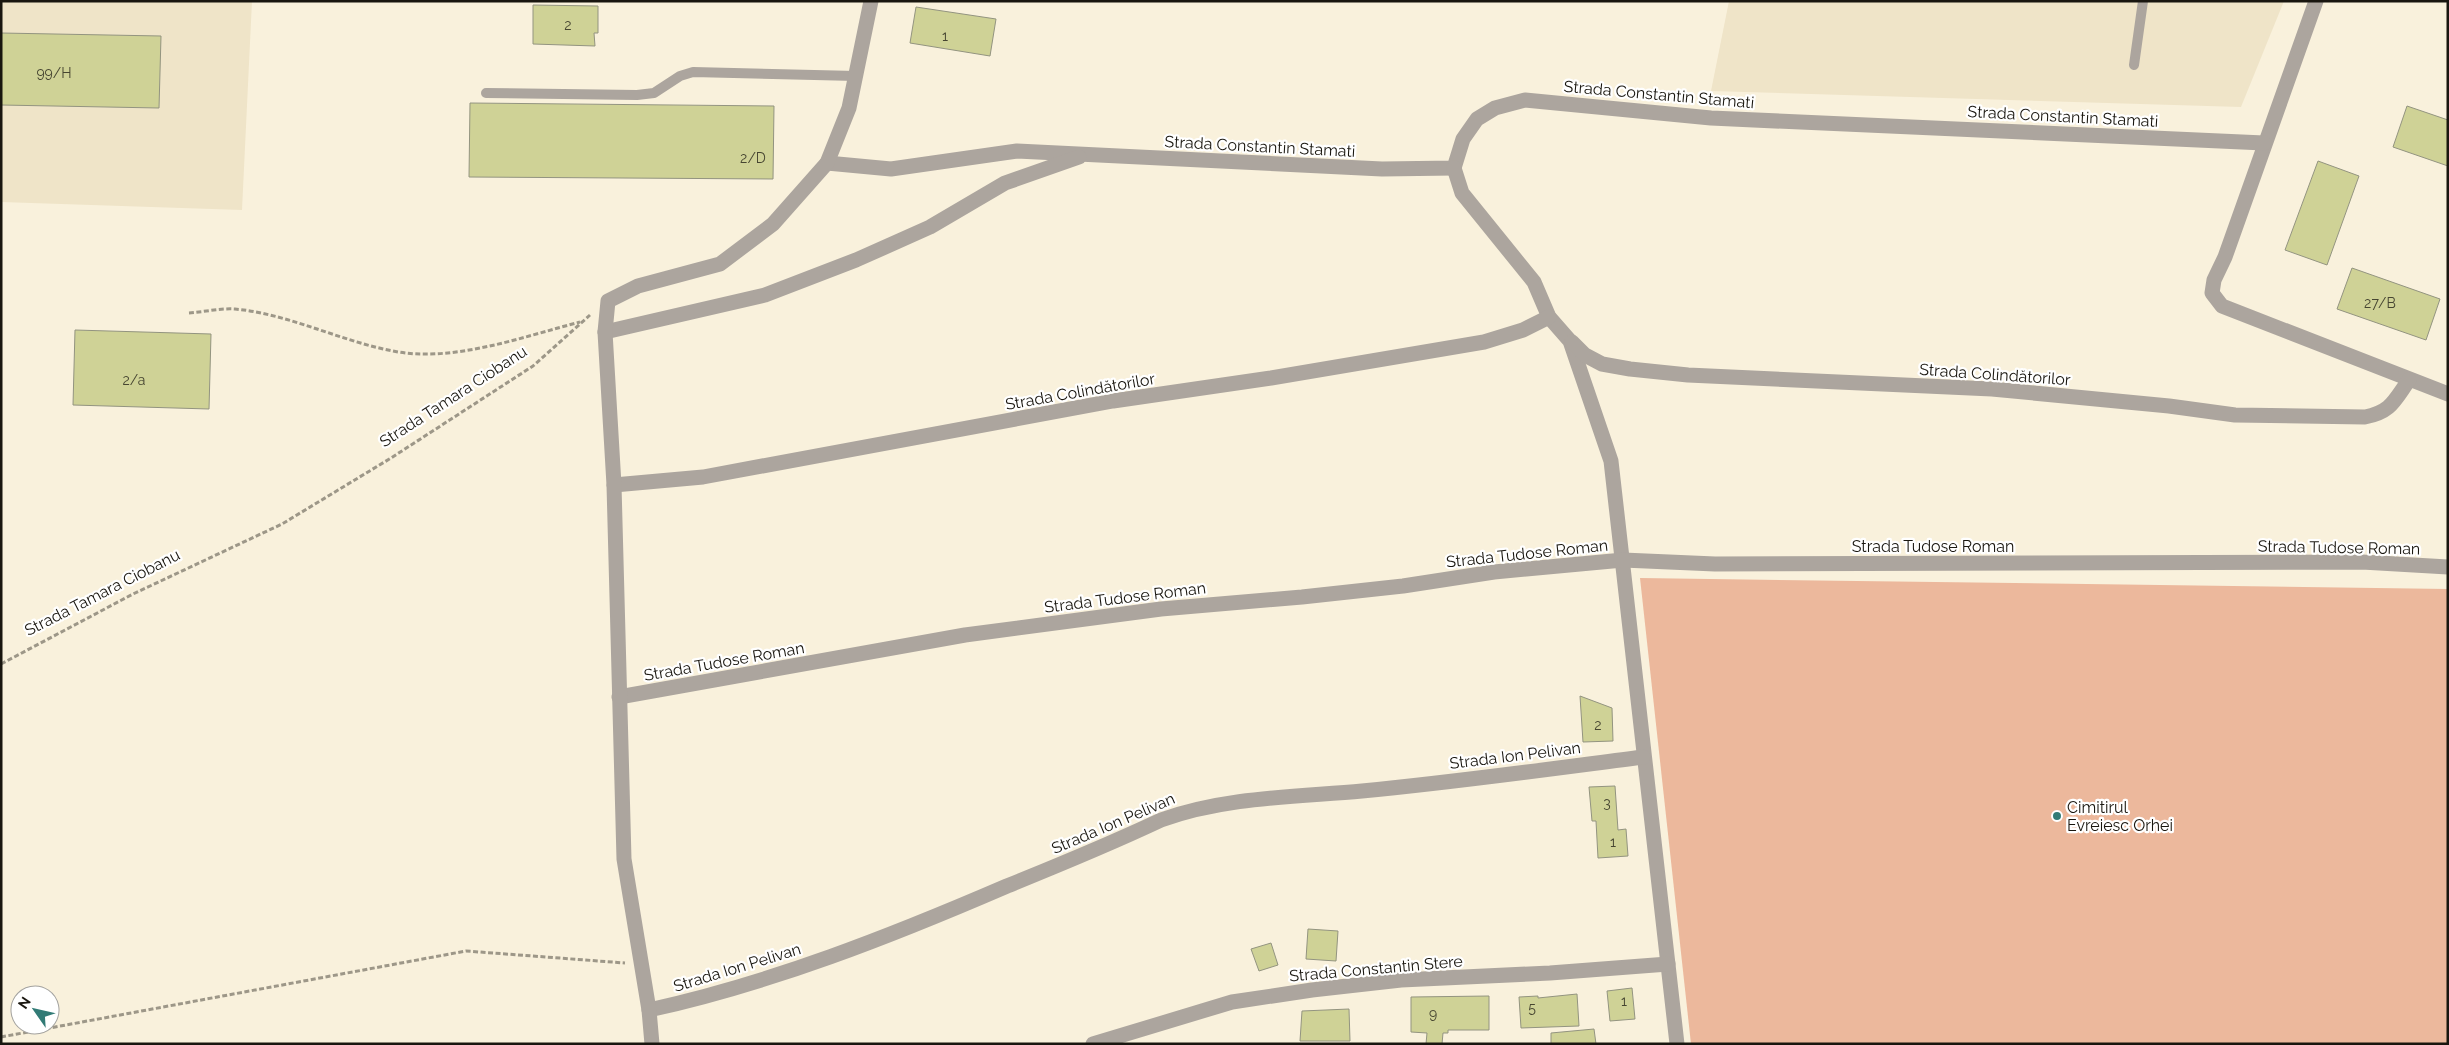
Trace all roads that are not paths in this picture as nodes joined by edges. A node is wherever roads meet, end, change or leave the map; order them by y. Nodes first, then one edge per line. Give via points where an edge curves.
1 (871, 1) edge
2 (2143, 1) edge
3 (2316, 1) edge
4 (2134, 65) dead end
5 (856, 76) junction
6 (486, 93) dead end
7 (2264, 143) junction
8 (1086, 155) junction
9 (827, 163) junction
10 (1454, 168) junction
11 (1549, 317) junction
12 (605, 332) junction
13 (1570, 341) junction
14 (2409, 380) junction
15 (2448, 394) edge
16 (614, 485) junction
17 (1622, 560) junction
18 (2448, 567) edge
19 (619, 697) junction
20 (1643, 757) junction
21 (1668, 964) junction
22 (648, 1010) junction
23 (652, 1044) edge
24 (1093, 1044) edge
25 (1677, 1044) edge

1 - 5 street
2 - 4 lane
3 - 7 street
5 - 6 lane via 693,72 680,76 654,93 637,96
5 - 9 street via 849,108
7 - 10 street, Strada Constantin Stamati via 1711,118 1525,100 1495,108 1477,119 1463,139
7 - 14 street via 2212,293 2222,306
8 - 9 street, Strada Constantin Stamati via 1017,152 891,169
8 - 10 street, Strada Constantin Stamati via 1382,169
8 - 12 street, Strada Constantin Stamati via 1005,183 930,227 765,296
9 - 12 street via 774,224 720,264 638,286 608,301
10 - 11 street via 1462,193 1534,282
11 - 13 street
11 - 16 street, Strada Colindătorilor via 1523,330 1484,342 1113,401 703,478
12 - 16 street
13 - 14 street, Strada Colindătorilor via 1585,355 1602,364 1630,370 1992,389 2235,415 2365,417 2382,414
13 - 17 street via 1611,461
14 - 15 street
16 - 19 street
17 - 18 street, Strada Tudose Roman via 1734,564 2326,562
17 - 19 street, Strada Tudose Roman via 1494,572 1302,597 1161,609 975,634
17 - 20 street
19 - 22 street via 624,859
20 - 21 street
20 - 22 street, Strada Ion Pelivan via 1190,809 929,920 796,968 701,998
21 - 24 street, Strada Constantin Stere via 1402,980 1312,990 1232,1002
21 - 25 street
22 - 23 street

